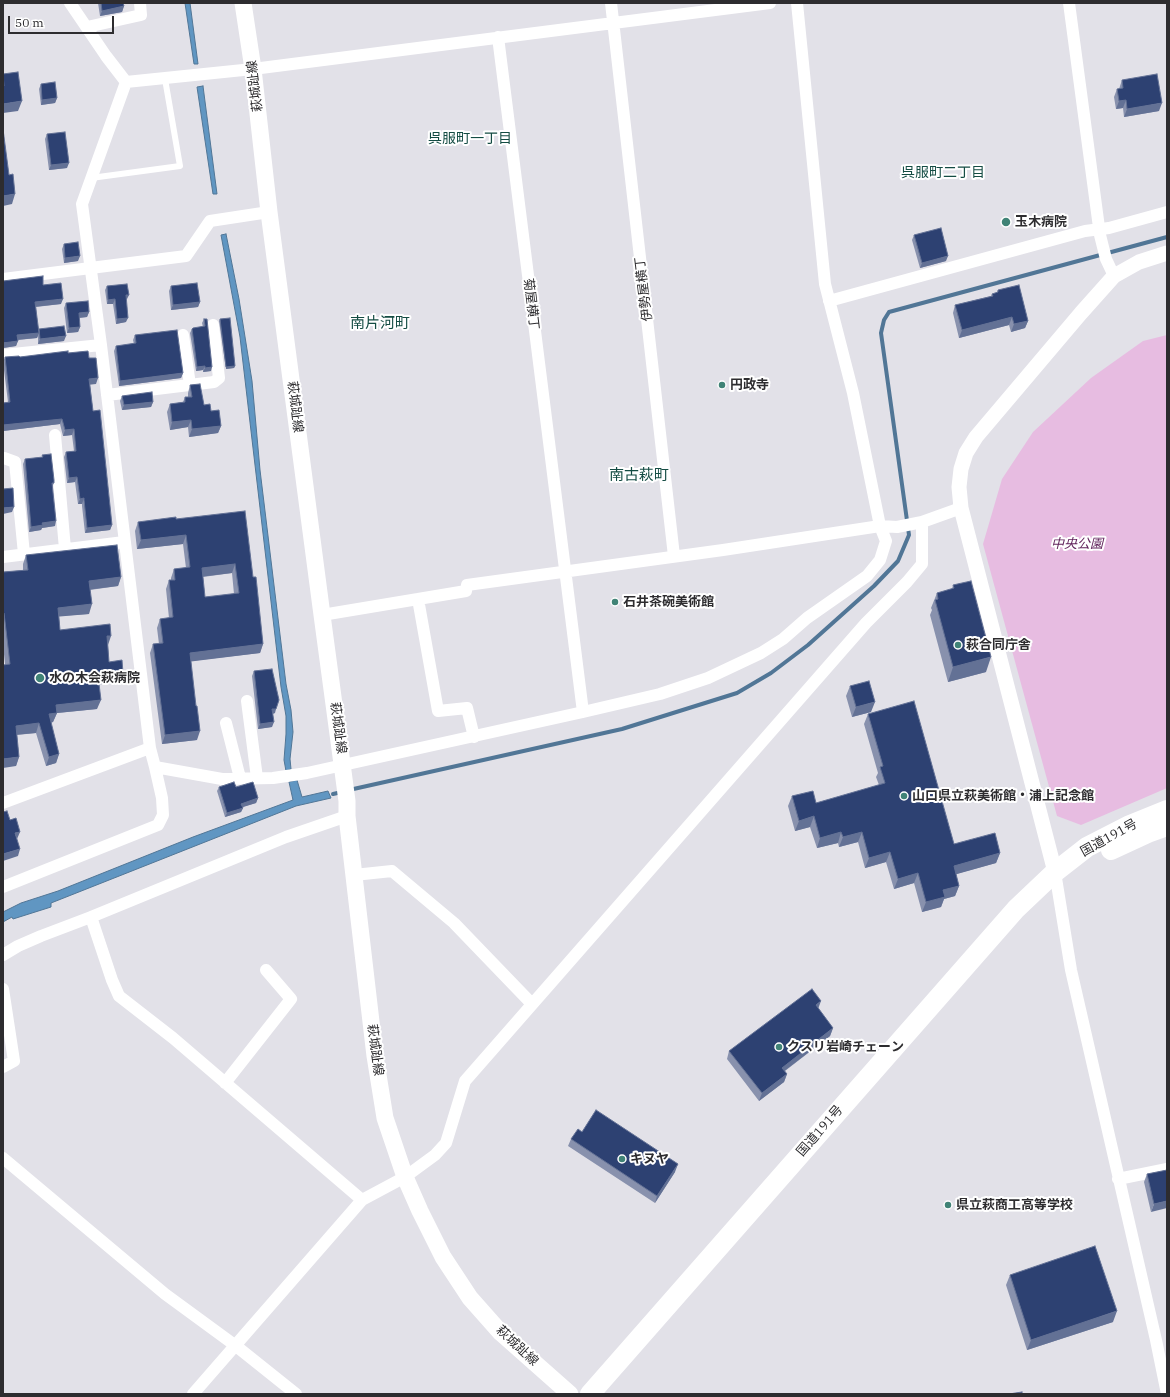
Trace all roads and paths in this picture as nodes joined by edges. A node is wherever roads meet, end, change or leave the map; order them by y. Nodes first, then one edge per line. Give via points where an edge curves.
1 (70, 3) edge
2 (140, 3) edge
3 (243, 3) edge
4 (611, 3) edge
5 (770, 3) edge
6 (797, 3) edge
7 (1069, 3) edge
8 (613, 22) junction
9 (87, 27) junction
10 (498, 37) junction
11 (253, 69) junction
12 (165, 79) junction
13 (126, 82) junction
14 (91, 178) junction
15 (269, 212) junction
16 (1167, 212) edge
17 (1100, 229) junction
18 (1167, 253) edge
19 (90, 269) junction
20 (1114, 276) junction
21 (3, 279) edge
22 (829, 301) junction
23 (213, 325) dead end
24 (183, 335) dead end
25 (101, 345) junction
26 (3, 355) edge
27 (190, 385) junction
28 (107, 395) junction
29 (55, 435) dead end
30 (4, 458) dead end
31 (961, 508) junction
32 (917, 523) junction
33 (880, 526) junction
34 (124, 542) junction
35 (65, 549) junction
36 (24, 554) junction
37 (674, 556) junction
38 (3, 557) edge
39 (565, 571) junction
40 (418, 599) junction
41 (322, 615) junction
42 (247, 700) dead end
43 (582, 712) junction
44 (226, 723) dead end
45 (474, 737) junction
46 (150, 748) junction
47 (343, 764) junction
48 (155, 767) junction
49 (240, 778) junction
50 (257, 778) junction
51 (3, 803) edge
52 (347, 809) junction
53 (1167, 810) edge
54 (1167, 826) edge
55 (1055, 872) junction
56 (354, 875) junction
57 (3, 887) edge
58 (91, 917) junction
59 (3, 955) edge
60 (266, 970) dead end
61 (3, 989) edge
62 (532, 1004) junction
63 (3, 1067) edge
64 (225, 1082) junction
65 (3, 1158) edge
66 (1167, 1169) edge
67 (405, 1177) junction
68 (1118, 1179) junction
69 (362, 1200) junction
70 (236, 1346) junction
71 (1165, 1373) edge
72 (595, 1392) edge
73 (193, 1394) edge
74 (296, 1394) edge
75 (570, 1394) edge
76 (1166, 1394) edge

1 - 9 street
2 - 9 street via 141,15
3 - 11 main road, 萩城趾線
4 - 8 street, 伊勢屋横丁
5 - 8 street
6 - 22 street via 825,284
7 - 17 street
8 - 10 street
8 - 37 street, 伊勢屋横丁
9 - 13 street
10 - 11 street
10 - 39 street, 菊屋横丁
11 - 12 street
11 - 15 main road, 萩城趾線
12 - 13 street
12 - 14 lane via 180,166
13 - 14 street
14 - 19 street via 82,204
15 - 19 street via 210,221 186,256
15 - 41 main road, 萩城趾線
16 - 17 street
17 - 20 street via 1105,254
17 - 22 street
18 - 20 street via 1138,262
19 - 21 street
19 - 25 street
20 - 31 street via 976,437 966,453 961,469
22 - 33 street via 853,393
23 - 27 street via 219,378 214,382
24 - 27 street
25 - 26 street
25 - 28 street
27 - 28 street
28 - 34 street
29 - 35 street
30 - 36 street via 15,462
31 - 32 street
31 - 55 street
32 - 33 street via 897,527
32 - 62 street via 922,564 866,623
33 - 37 street
33 - 43 street via 886,541 880,560 867,576 761,653 708,678 660,694
34 - 35 street
34 - 46 street
35 - 36 street
36 - 38 street
37 - 39 street
39 - 40 street via 467,585 466,591
39 - 43 street, 菊屋横丁
40 - 41 street
40 - 45 street via 438,711 467,708
41 - 47 main road, 萩城趾線
42 - 50 street
43 - 45 street
44 - 49 street
45 - 47 street
46 - 48 street
46 - 51 street
47 - 50 street via 307,773
47 - 52 main road, 萩城趾線
48 - 49 street via 222,778
48 - 57 street via 163,815 158,825
49 - 50 street
52 - 56 main road, 萩城趾線
52 - 58 street via 286,837
53 - 55 highway, 国道191号 via 1087,847
54 - 55 highway, 国道191号 via 1094,859
55 - 68 street via 1071,970
55 - 72 highway, 国道191号 via 1016,909
56 - 62 street via 392,871 454,923
56 - 67 main road, 萩城趾線 via 375,1056 385,1118
58 - 59 street via 41,936
58 - 64 street via 119,996
60 - 64 street via 291,999
61 - 63 street via 14,1061
62 - 67 street via 465,1081 446,1143 435,1155
64 - 69 street
65 - 70 street via 165,1294
66 - 68 street
67 - 69 street
67 - 75 main road, 萩城趾線 via 443,1257 470,1298 501,1333
68 - 71 street
69 - 70 street
70 - 73 street
70 - 74 street
71 - 76 street

